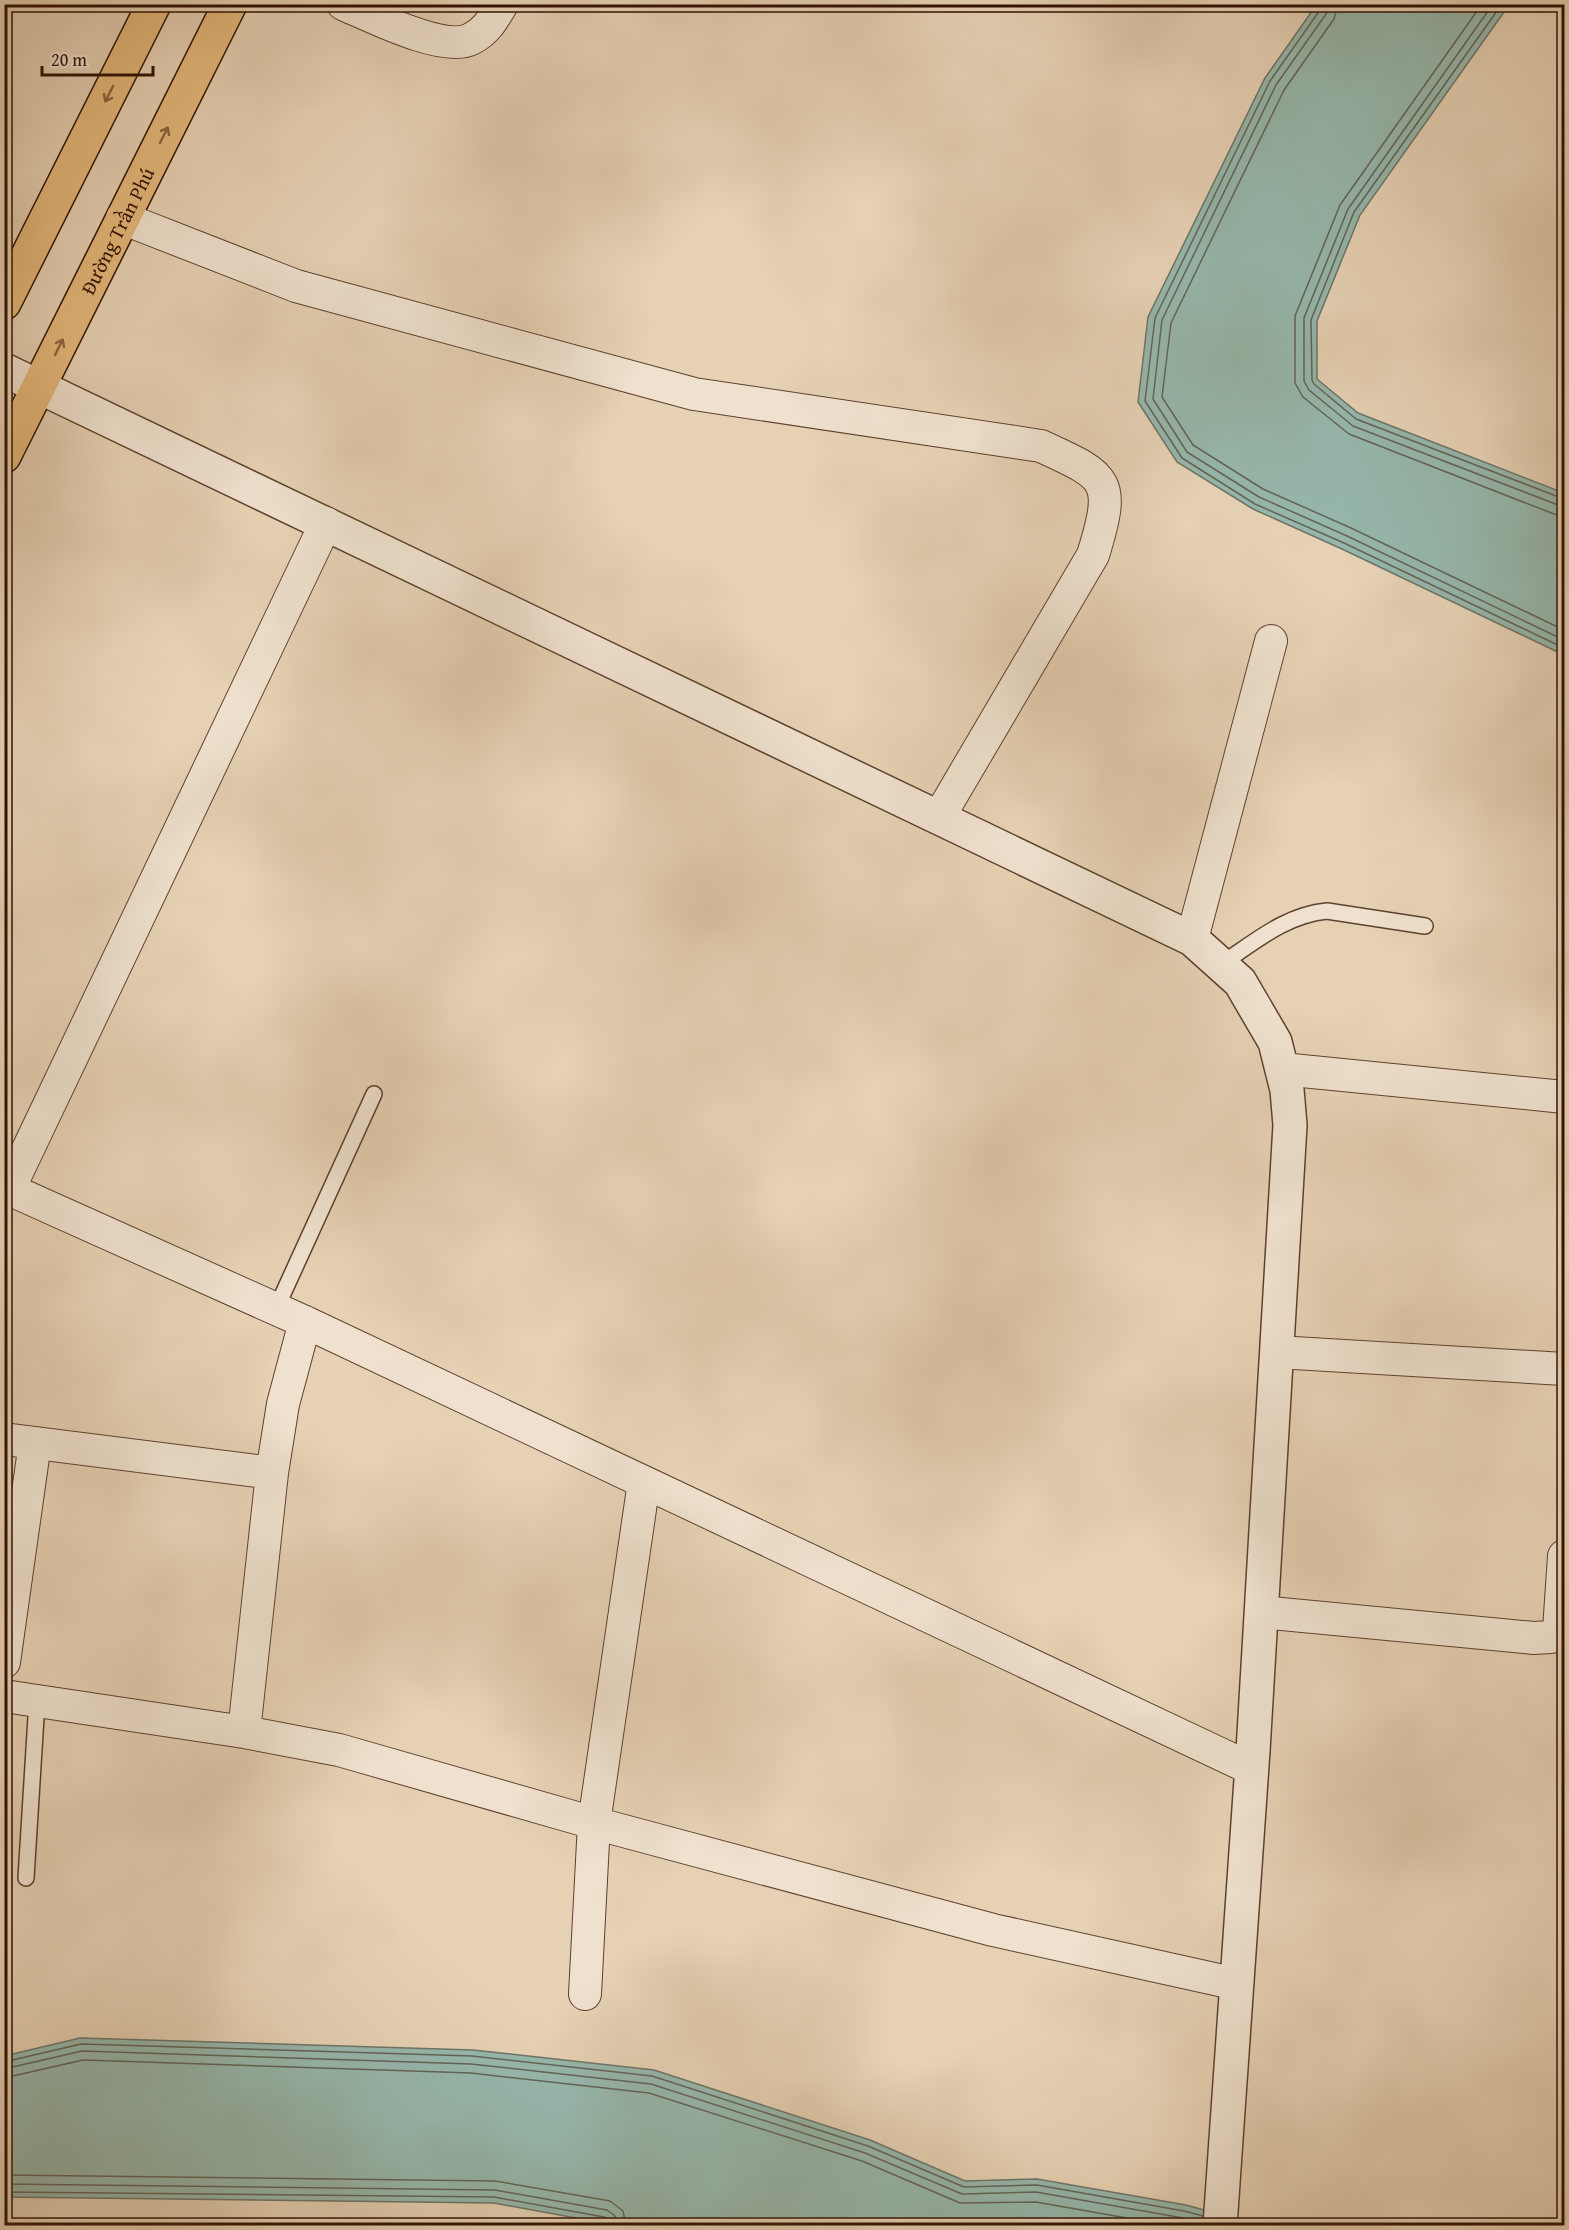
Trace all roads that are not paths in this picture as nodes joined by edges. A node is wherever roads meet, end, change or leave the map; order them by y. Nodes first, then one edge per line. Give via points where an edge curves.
1 (154, 4) edge
2 (230, 4) edge
3 (343, 4) edge
4 (502, 4) edge
5 (122, 218) junction
6 (4, 303) edge
7 (4, 370) edge
8 (40, 386) junction
9 (4, 456) edge
10 (326, 523) junction
11 (1271, 641) dead end
12 (939, 817) junction
13 (1425, 926) dead end
14 (1192, 939) junction
15 (1220, 965) junction
16 (1281, 1069) junction
17 (374, 1094) dead end
18 (1564, 1097) edge
19 (7, 1188) edge
20 (276, 1309) junction
21 (305, 1322) junction
22 (1277, 1352) junction
23 (1564, 1369) edge
24 (20, 1441) edge
25 (273, 1473) junction
26 (644, 1482) junction
27 (1564, 1557) edge
28 (1261, 1612) junction
29 (4, 1662) edge
30 (4, 1696) edge
31 (37, 1701) junction
32 (244, 1732) junction
33 (1252, 1769) junction
34 (594, 1823) junction
35 (26, 1878) dead end
36 (1237, 1984) junction
37 (585, 1994) dead end
38 (1220, 2226) edge

1 -> 6 highway
5 -> 2 highway, Đường Trần Phú
3 - 4 street via 426,38 453,42 470,40 488,27
8 -> 5 highway, Đường Trần Phú
5 - 12 street via 296,286 694,394 1041,446 1082,465 1097,476 1104,490 1105,508 1093,555
7 - 8 street
8 - 9 highway, Đường Trần Phú
8 - 10 street
10 - 12 street
10 - 19 street
11 - 14 street
12 - 14 street
13 - 15 lane via 1327,911 1312,913 1291,919
14 - 15 street
15 - 16 street via 1240,982 1275,1042
16 - 18 street
16 - 22 street via 1290,1125
17 - 20 lane
19 - 20 street
20 - 21 street
21 - 25 street via 284,1404
21 - 26 street
22 - 23 street
22 - 28 street
24 - 25 street
24 - 29 street
25 - 32 street
26 - 33 street
26 - 34 street
27 - 28 street via 1559,1630 1551,1637
28 - 33 street
30 - 31 street
31 - 32 street
31 - 35 lane
32 - 34 street via 350,1753
33 - 36 street
34 - 36 street via 993,1930
34 - 37 street
36 - 38 street

